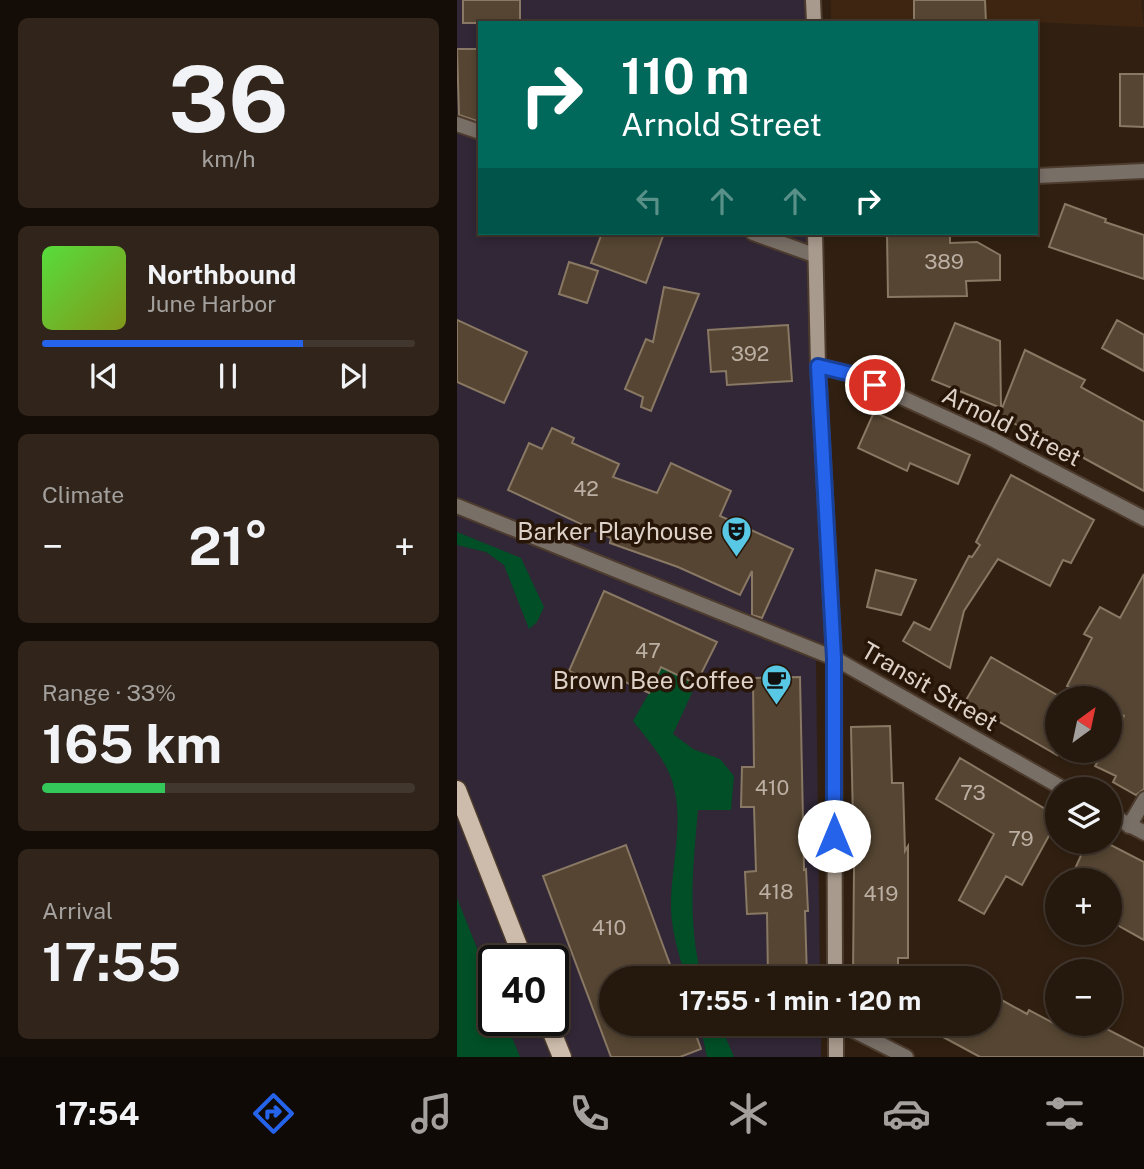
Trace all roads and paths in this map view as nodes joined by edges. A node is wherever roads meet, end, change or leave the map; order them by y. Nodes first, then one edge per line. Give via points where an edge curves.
1 (813, 0) edge
2 (814, 21) edge
3 (457, 124) edge
4 (478, 131) edge
5 (1144, 171) edge
6 (1038, 176) edge
7 (759, 235) edge
8 (815, 235) edge
9 (814, 254) junction
10 (818, 366) junction
11 (457, 506) edge
12 (1144, 519) edge
13 (834, 658) junction
14 (1045, 778) edge
15 (457, 790) edge
16 (1144, 799) edge
17 (1122, 822) edge
18 (1129, 826) junction
19 (1144, 834) edge
20 (518, 945) edge
21 (835, 966) edge
22 (553, 1036) edge
23 (836, 1036) edge
24 (865, 1036) edge
25 (561, 1057) edge
26 (836, 1057) edge
27 (906, 1057) edge

1 - 2 street
3 - 4 street
5 - 6 street
7 - 9 street
8 - 9 street
9 - 10 street
10 - 12 street, Arnold Street via 851,374 992,439
10 - 13 street
11 - 13 street, Transit Street
13 - 14 street, Transit Street
13 - 21 street
15 - 20 main road
16 - 18 street
17 - 18 street
18 - 19 street
22 - 25 main road
23 - 26 street
24 - 27 street

